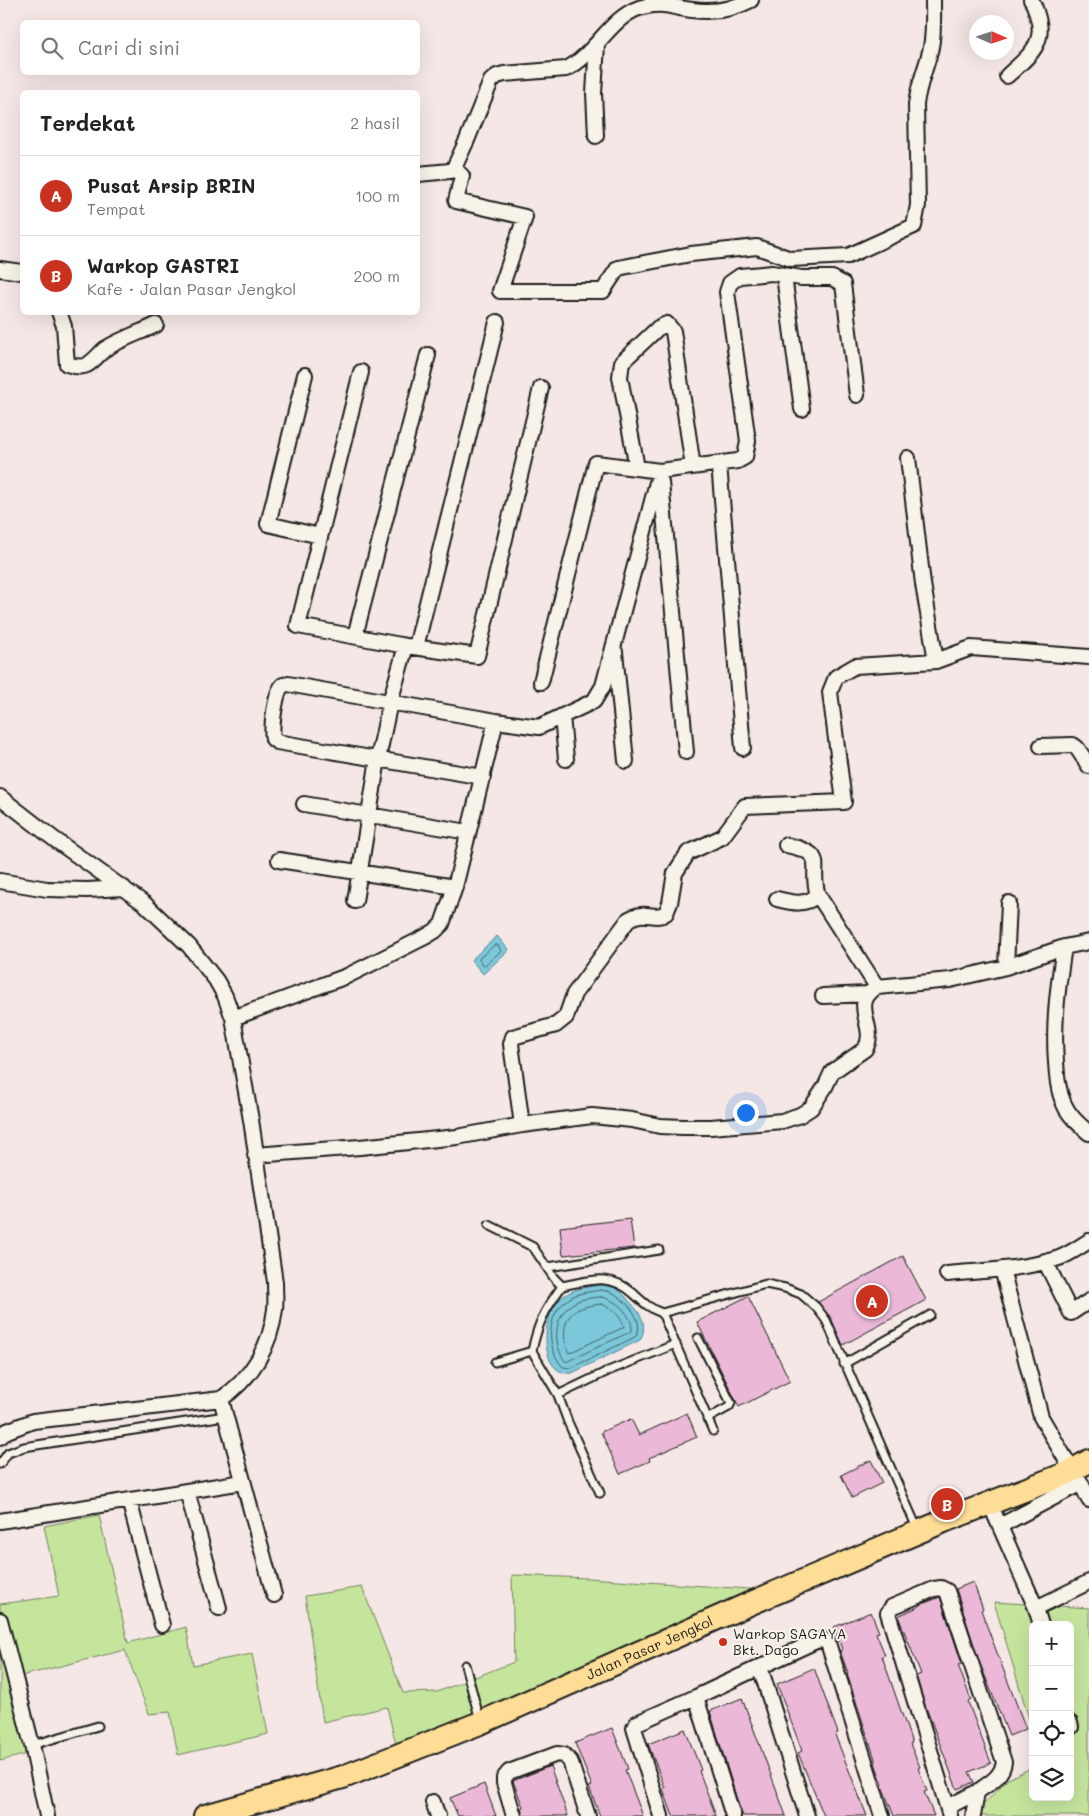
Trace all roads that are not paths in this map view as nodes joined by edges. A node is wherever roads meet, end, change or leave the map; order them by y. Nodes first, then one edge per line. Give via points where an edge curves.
1 (751, 0) edge
2 (933, 0) edge
3 (1031, 0) edge
4 (597, 44) junction
5 (1007, 76) dead end
6 (596, 136) dead end
7 (454, 168) junction
8 (420, 174) edge
9 (0, 269) edge
10 (20, 272) edge
11 (784, 276) junction
12 (60, 315) edge
13 (497, 322) dead end
14 (156, 325) dead end
15 (428, 355) dead end
16 (361, 372) dead end
17 (305, 375) dead end
18 (540, 388) dead end
19 (857, 395) dead end
20 (802, 409) dead end
21 (908, 458) dead end
22 (719, 464) junction
23 (693, 467) junction
24 (638, 468) junction
25 (660, 471) junction
26 (320, 536) junction
27 (355, 636) junction
28 (614, 642) junction
29 (411, 647) junction
30 (1089, 657) edge
31 (936, 661) junction
32 (541, 682) dead end
33 (390, 702) junction
34 (562, 716) junction
35 (496, 722) junction
36 (1041, 746) dead end
37 (743, 748) dead end
38 (686, 752) dead end
39 (378, 760) junction
40 (566, 760) dead end
41 (626, 761) dead end
42 (1089, 766) edge
43 (482, 776) junction
44 (0, 796) edge
45 (304, 804) dead end
46 (368, 814) junction
47 (468, 832) junction
48 (786, 845) dead end
49 (279, 860) dead end
50 (360, 872) junction
51 (0, 882) edge
52 (455, 887) junction
53 (124, 888) junction
54 (818, 895) junction
55 (777, 899) dead end
56 (355, 901) dead end
57 (1009, 903) dead end
58 (1089, 942) edge
59 (1064, 947) junction
60 (1006, 967) junction
61 (872, 990) junction
62 (823, 996) dead end
63 (233, 1018) junction
64 (522, 1125) junction
65 (1089, 1133) edge
66 (255, 1155) junction
67 (490, 1225) dead end
68 (1089, 1241) edge
69 (659, 1250) dead end
70 (1045, 1262) junction
71 (548, 1267) junction
72 (1002, 1269) junction
73 (947, 1274) dead end
74 (562, 1286) junction
75 (1089, 1301) edge
76 (662, 1313) junction
77 (930, 1315) dead end
78 (698, 1338) dead end
79 (676, 1344) junction
80 (532, 1351) junction
81 (495, 1362) dead end
82 (844, 1364) junction
83 (558, 1395) junction
84 (221, 1399) junction
85 (225, 1416) junction
86 (707, 1419) junction
87 (712, 1431) dead end
88 (0, 1437) edge
89 (0, 1464) edge
90 (1080, 1466) edge
91 (243, 1482) junction
92 (187, 1491) junction
93 (600, 1493) dead end
94 (129, 1500) junction
95 (1089, 1500) edge
96 (990, 1504) junction
97 (0, 1521) edge
98 (1000, 1526) junction
99 (918, 1532) junction
100 (1089, 1582) edge
101 (274, 1595) dead end
102 (218, 1608) dead end
103 (1036, 1608) junction
104 (0, 1620) edge
105 (1041, 1621) edge
106 (162, 1625) dead end
107 (465, 1665) dead end
108 (760, 1667) junction
109 (696, 1697) junction
110 (480, 1723) junction
111 (98, 1726) dead end
112 (32, 1745) junction
113 (977, 1792) junction
114 (433, 1802) dead end
115 (259, 1809) edge
116 (949, 1812) edge
117 (229, 1813) edge
118 (47, 1816) edge
119 (205, 1816) edge
120 (438, 1816) edge
121 (514, 1816) edge
122 (588, 1816) edge
123 (661, 1816) edge
124 (734, 1816) edge
125 (807, 1816) edge
126 (882, 1816) edge
127 (973, 1816) edge

1 - 4 street via 719,10 690,10 654,4 636,9 623,16
2 - 7 street via 931,48 916,105 918,205 914,226 848,256 791,260 757,247 691,254 618,268 603,292 500,291 525,217 456,201 462,176
3 - 5 street via 1041,29 1036,48
4 - 6 street
4 - 7 street via 566,69 504,74 491,81
7 - 8 street
9 - 10 street
11 - 19 street via 832,278 843,284
11 - 20 street
11 - 22 street via 772,272 740,276 730,283 727,292 748,441 745,456 738,461
12 - 14 street via 67,364 76,366 86,365 115,343
13 - 29 street
15 - 27 street
16 - 26 street
17 - 26 street via 268,524
18 - 29 street via 477,656
21 - 31 street
22 - 23 street
22 - 37 street
23 - 24 street via 673,331 668,324 658,328 622,362 620,377
23 - 25 street
24 - 25 street
24 - 32 street via 596,462
25 - 28 street
25 - 38 street
26 - 27 street via 298,626
27 - 29 street
28 - 34 street via 603,686 594,701
28 - 41 street
29 - 33 street
30 - 31 street via 971,648
31 - 64 street via 855,666 836,677 830,692 844,802 745,806 722,837 688,853 675,873 666,913 658,916 641,914 629,919 593,965 574,994 562,1021 512,1038
33 - 35 street
33 - 39 street
33 - 39 street via 288,684 278,692 273,739
34 - 35 street via 539,727
34 - 40 street
35 - 43 street
36 - 42 street via 1073,745
39 - 43 street
39 - 46 street
43 - 47 street
44 - 53 street
45 - 46 street
46 - 47 street
46 - 50 street
47 - 52 street
48 - 54 street via 804,848 812,856
49 - 50 street
50 - 52 street
50 - 56 street
51 - 53 street via 47,889
52 - 63 street via 442,924 425,937 347,976
53 - 63 street via 145,904 204,962
54 - 55 street via 804,903
54 - 61 street
57 - 60 street
58 - 59 street
59 - 60 street
59 - 65 street via 1054,1026 1057,1082 1070,1115
60 - 61 street via 950,980
61 - 62 street
61 - 64 street via 864,1002 868,1044 861,1053 832,1072 817,1101 800,1115 782,1121 711,1127 660,1126 592,1116
63 - 66 street
64 - 66 street via 457,1137
66 - 84 street via 276,1282 275,1310 266,1344 256,1363 240,1384
67 - 71 lane via 533,1247
68 - 70 street via 1068,1254
69 - 71 lane
70 - 72 street
70 - 75 street via 1071,1313
71 - 74 lane
72 - 73 street
72 - 90 street via 1040,1418
74 - 76 lane via 611,1280 624,1285
74 - 80 lane via 536,1328
76 - 79 lane
76 - 82 lane via 766,1284 785,1288 801,1294 816,1307 826,1320
77 - 82 lane
78 - 86 lane via 731,1403 730,1407
79 - 83 lane
79 - 86 lane
80 - 81 lane
80 - 83 lane
82 - 99 lane
83 - 93 lane
84 - 85 street
84 - 88 street via 33,1421
85 - 89 lane via 24,1447 8,1453
85 - 91 street
86 - 87 lane
90 - 96 main road, Jalan Pasar Jengkol
91 - 92 street
91 - 101 street
92 - 94 street
92 - 102 street
94 - 97 street
94 - 106 street
95 - 98 street via 1081,1483
96 - 98 street
96 - 99 main road, Jalan Pasar Jengkol
98 - 103 street
99 - 110 main road, Jalan Pasar Jengkol
100 - 103 street
103 - 105 street
104 - 112 street
107 - 110 lane
108 - 109 street
108 - 125 street
108 - 126 street via 816,1641 828,1643
109 - 123 street via 637,1723 634,1728
109 - 124 street
110 - 115 main road, Jalan Pasar Jengkol
111 - 112 lane
112 - 118 street
113 - 116 street
113 - 116 street via 998,1776 1004,1762 948,1591 934,1589 892,1608 888,1613
113 - 127 street
114 - 120 street
115 - 117 main road, Jalan Pasar Jengkol
117 - 119 main road, Jalan Pasar Jengkol
121 - 122 street via 504,1778 509,1772 557,1754 570,1761

